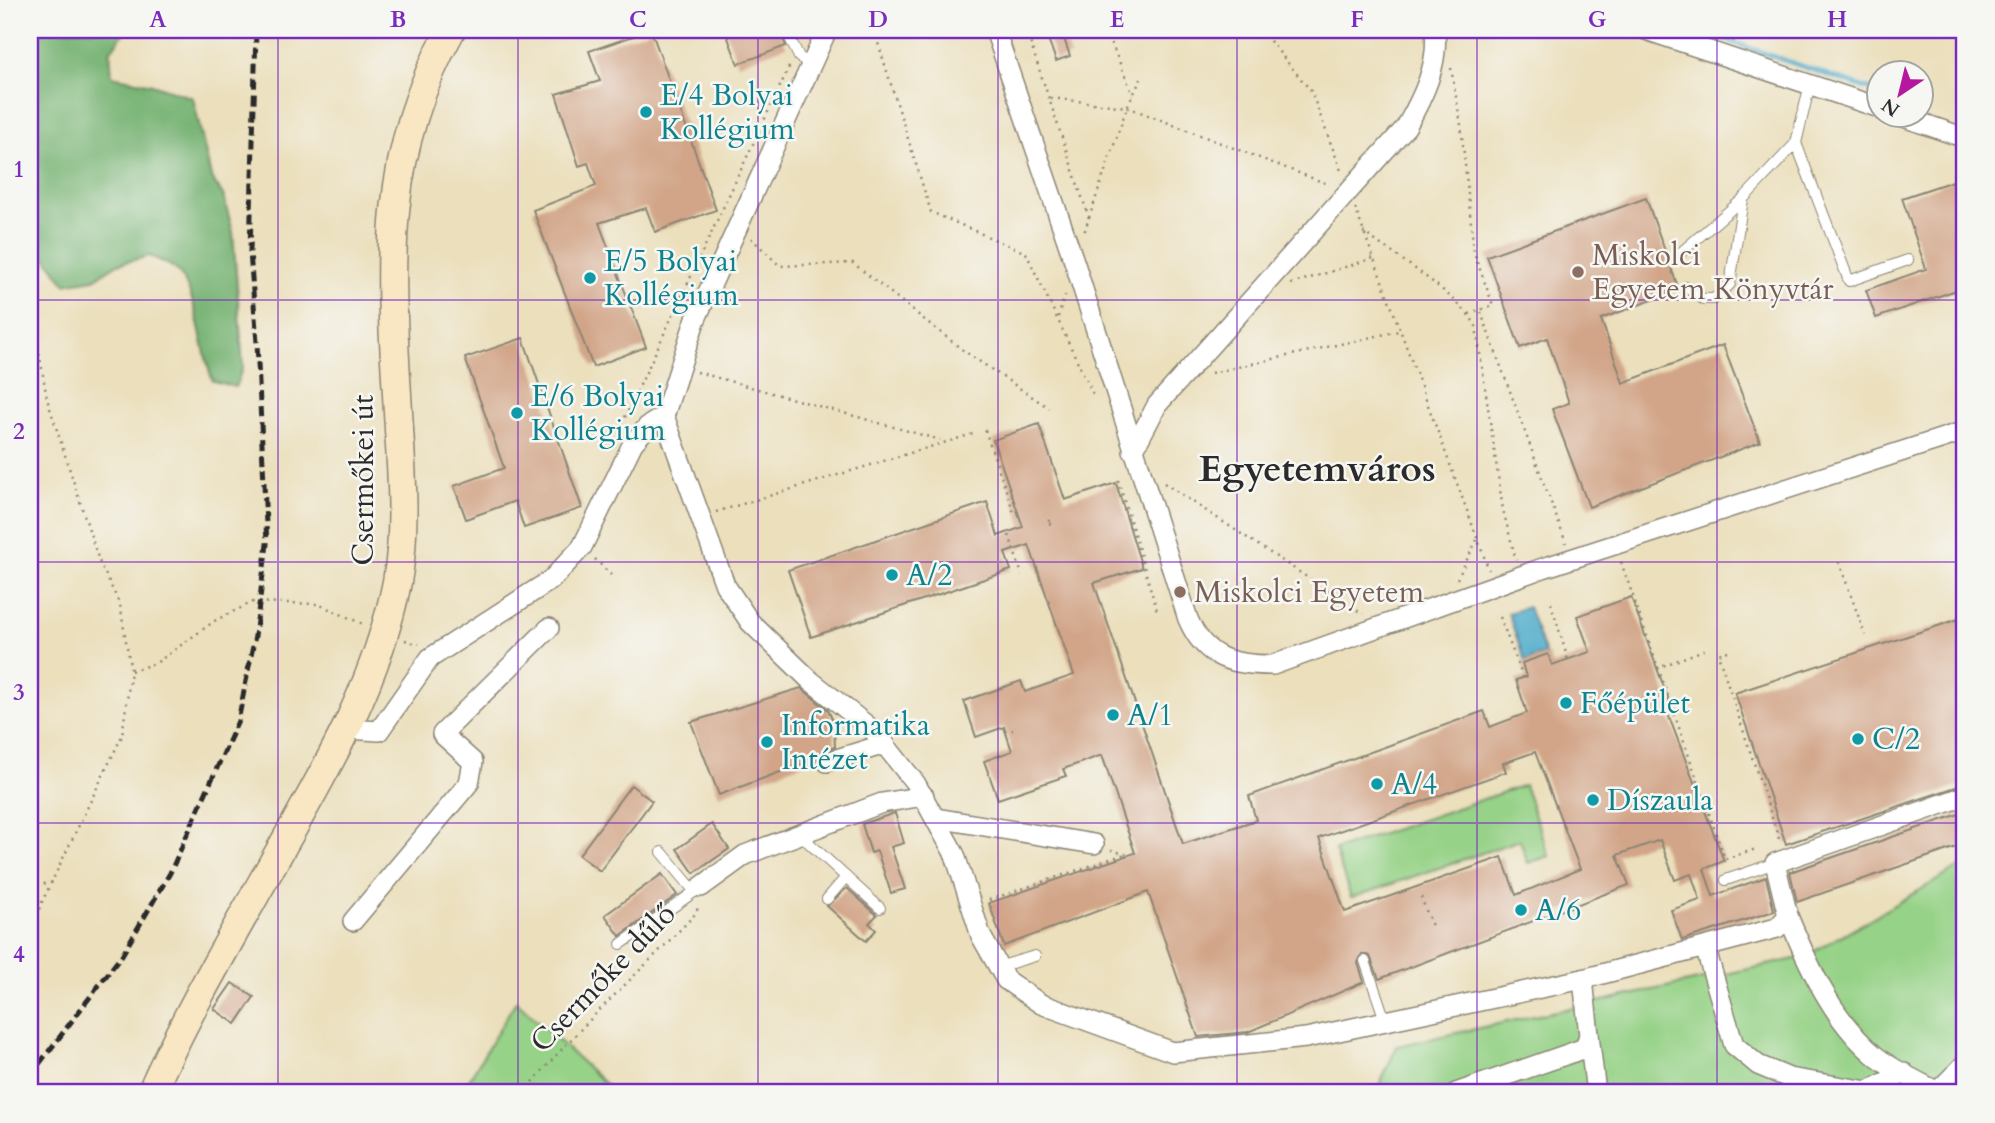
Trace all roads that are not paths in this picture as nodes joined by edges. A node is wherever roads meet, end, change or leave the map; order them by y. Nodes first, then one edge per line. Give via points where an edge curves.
1 (451, 30) edge
2 (786, 30) edge
3 (827, 30) edge
4 (995, 30) edge
5 (1435, 30) edge
6 (1646, 30) edge
7 (811, 65) junction
8 (1810, 84) junction
9 (1866, 103) edge
10 (1936, 128) edge
11 (1965, 138) edge
12 (1796, 143) junction
13 (1743, 199) junction
14 (1678, 255) dead end
15 (1908, 260) dead end
16 (1686, 287) dead end
17 (664, 415) junction
18 (1965, 431) edge
19 (1135, 459) junction
20 (550, 628) dead end
21 (348, 729) junction
22 (885, 744) junction
23 (827, 762) dead end
24 (924, 796) junction
25 (1965, 796) edge
26 (936, 818) junction
27 (811, 829) junction
28 (1094, 844) dead end
29 (662, 852) dead end
30 (1772, 855) junction
31 (846, 877) junction
32 (1726, 880) dead end
33 (698, 889) junction
34 (827, 899) dead end
35 (880, 908) dead end
36 (1788, 916) junction
37 (353, 921) dead end
38 (621, 944) dead end
39 (1705, 947) junction
40 (1035, 956) dead end
41 (1364, 961) dead end
42 (999, 967) junction
43 (1583, 979) junction
44 (1385, 1020) junction
45 (1589, 1034) junction
46 (1965, 1064) edge
47 (1903, 1073) junction
48 (1938, 1092) edge
49 (151, 1093) edge
50 (1456, 1093) edge
51 (1596, 1093) edge

1 - 21 main road, Csermőkei út via 414,109 392,223 402,494 397,580 384,634
2 - 7 lane via 796,52
3 - 7 street
4 - 19 street
5 - 19 street via 1433,68 1423,99 1406,127 1157,405
6 - 8 street
7 - 17 street via 695,321
8 - 9 street
8 - 12 lane
10 - 11 street
12 - 13 lane
12 - 15 lane via 1849,281
13 - 14 lane
13 - 16 lane via 1730,284 1714,299 1703,299
17 - 21 street via 633,443 582,547 551,580 429,658 379,731
17 - 22 street via 725,585 750,622
18 - 19 street via 1520,576 1273,665 1245,665 1198,641
20 - 37 street via 442,734 473,762 469,783
21 - 49 main road, Csermőkei út via 201,991
22 - 23 street
22 - 24 street
24 - 26 street
24 - 27 street via 882,803
25 - 30 street
26 - 28 street
26 - 42 street via 955,855 981,936
27 - 31 lane via 808,842
27 - 33 street via 745,855
29 - 33 lane
30 - 32 lane
30 - 36 street
31 - 34 lane
31 - 35 lane
33 - 38 lane
36 - 39 street via 1777,928
36 - 47 street via 1813,976 1859,1041
39 - 43 street
39 - 47 street via 1734,1045 1758,1065 1789,1078 1868,1091
40 - 42 lane
41 - 44 lane
42 - 44 street via 1006,980 1041,1004 1173,1052 1306,1038
43 - 44 street
43 - 45 street
45 - 50 street via 1585,1048
45 - 51 street
46 - 48 street
47 - 48 street

